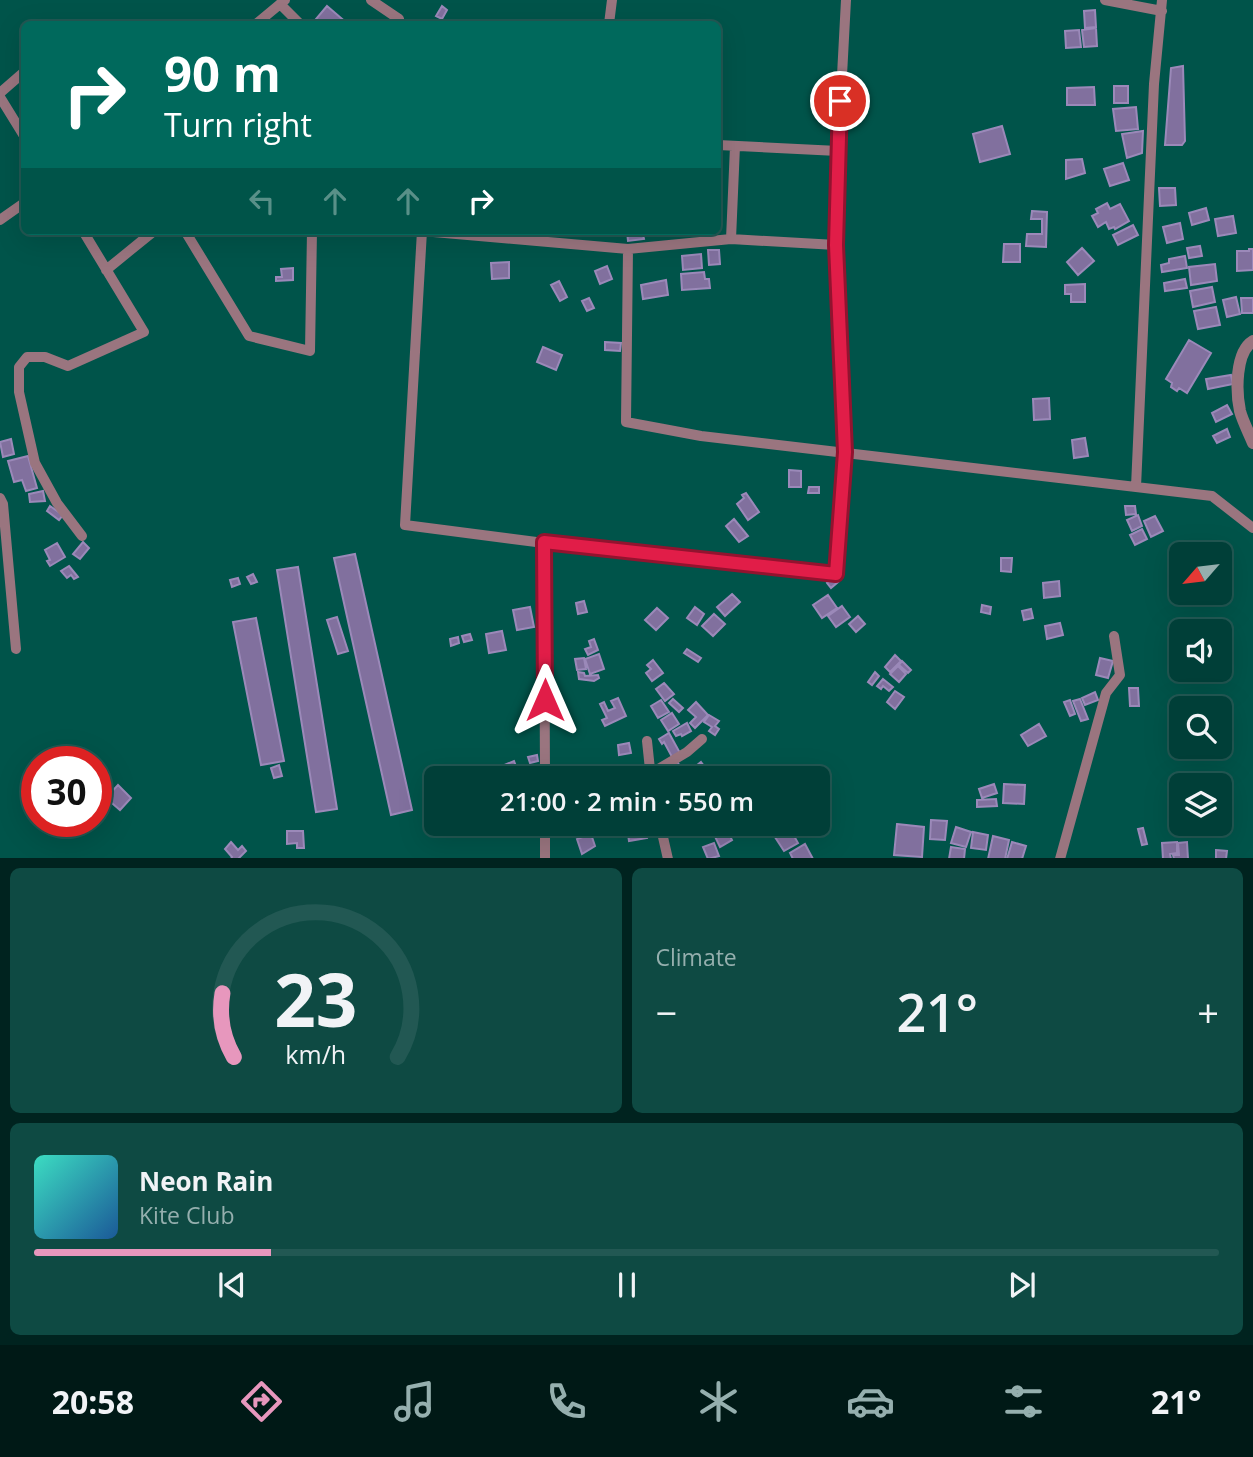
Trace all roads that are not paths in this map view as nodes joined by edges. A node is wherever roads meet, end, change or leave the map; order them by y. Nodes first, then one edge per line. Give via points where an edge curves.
1 (371, 0) edge
2 (612, 0) edge
3 (846, 0) edge
4 (1105, 0) edge
5 (283, 2) edge
6 (1162, 5) edge
7 (399, 19) dead end
8 (260, 21) edge
9 (298, 21) edge
10 (609, 21) edge
11 (21, 75) edge
12 (0, 95) edge
13 (21, 131) edge
14 (721, 145) edge
15 (735, 146) junction
16 (838, 151) junction
17 (21, 205) edge
18 (0, 220) edge
19 (85, 235) edge
20 (149, 235) edge
21 (187, 235) edge
22 (312, 235) edge
23 (422, 235) edge
24 (468, 235) edge
25 (731, 239) junction
26 (836, 245) junction
27 (628, 249) junction
28 (106, 270) junction
29 (1253, 341) edge
30 (1253, 443) edge
31 (845, 452) junction
32 (1136, 487) junction
33 (1, 503) edge
34 (1253, 528) edge
35 (82, 536) dead end
36 (544, 542) junction
37 (1114, 636) dead end
38 (16, 649) dead end
39 (702, 739) dead end
40 (646, 741) dead end
41 (545, 766) edge
42 (649, 766) edge
43 (665, 766) edge
44 (545, 836) edge
45 (663, 836) edge
46 (545, 858) edge
47 (668, 858) edge
48 (1060, 858) edge

1 - 7 street
2 - 10 street
3 - 16 street
4 - 6 street
5 - 8 street
5 - 9 street
6 - 32 street via 1154,84
11 - 12 street
12 - 13 street
14 - 15 street
15 - 16 street
15 - 25 street
16 - 26 street
17 - 18 street
19 - 28 street
20 - 28 street
21 - 22 street via 249,336 310,351
23 - 36 street via 405,525
24 - 27 street
25 - 26 street
25 - 27 street
26 - 31 street
27 - 31 street via 626,422 701,436
28 - 35 street via 144,332 68,366 45,357 27,357 19,367 19,392 35,463
29 - 30 street via 1239,361 1239,383 1240,411
31 - 32 street
31 - 36 street via 836,574
32 - 34 street via 1212,496
33 - 38 street
36 - 41 street
37 - 48 street via 1120,675 1106,693
39 - 43 street
40 - 42 street
44 - 46 street
45 - 47 street

